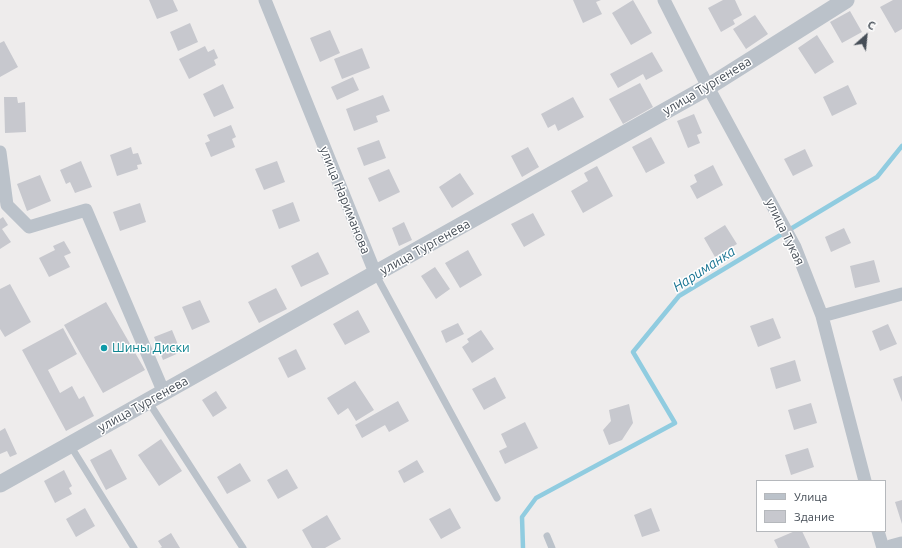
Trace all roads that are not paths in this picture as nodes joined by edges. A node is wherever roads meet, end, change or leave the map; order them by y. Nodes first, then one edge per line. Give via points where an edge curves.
1 (264, 0) edge
2 (664, 0) edge
3 (846, 0) edge
4 (708, 87) junction
5 (0, 152) edge
6 (376, 275) junction
7 (902, 294) edge
8 (822, 316) junction
9 (164, 393) junction
10 (148, 401) junction
11 (70, 445) junction
12 (865, 480) edge
13 (0, 484) edge
14 (497, 498) dead end
15 (878, 532) edge
16 (547, 536) dead end
17 (902, 545) edge
18 (134, 548) edge
19 (243, 548) edge
20 (552, 548) edge
21 (883, 548) edge
22 (891, 548) edge

1 - 6 street, улица Нариманова
2 - 4 street, улица Тукая
3 - 4 street, улица Тургенева
4 - 6 street, улица Тургенева
4 - 8 street, улица Тукая via 795,247
5 - 9 street via 7,205 29,227 86,210
6 - 9 street, улица Тургенева
6 - 14 lane, улица Нариманова
7 - 8 street
8 - 12 street, улица Тукая
9 - 10 street, улица Тургенева
10 - 11 street, улица Тургенева
10 - 19 lane
11 - 13 street, улица Тургенева
11 - 18 lane
15 - 21 street
16 - 20 lane
17 - 22 street

